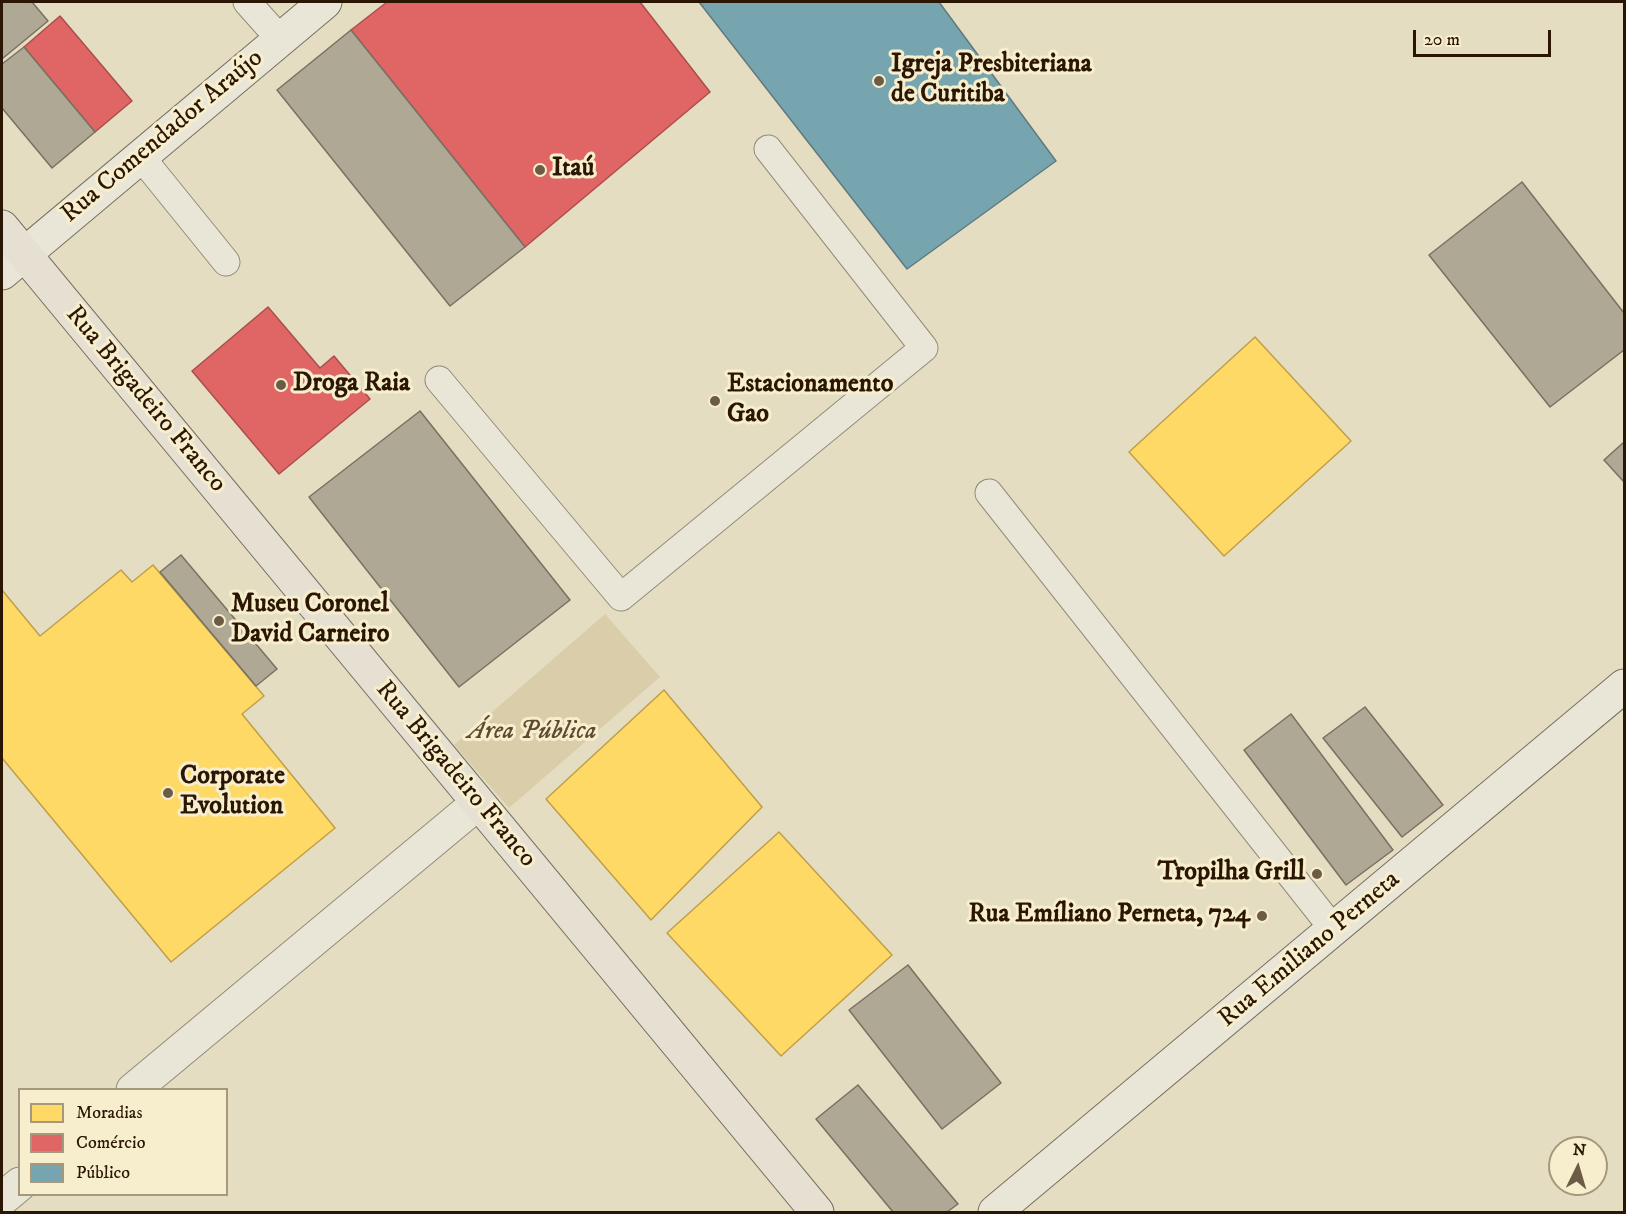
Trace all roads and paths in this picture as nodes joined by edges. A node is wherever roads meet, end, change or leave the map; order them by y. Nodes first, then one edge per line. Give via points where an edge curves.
1 (247, 2) edge
2 (325, 2) edge
3 (280, 39) junction
4 (768, 150) dead end
5 (141, 157) junction
6 (2, 226) edge
7 (226, 262) dead end
8 (13, 264) edge
9 (439, 380) dead end
10 (989, 493) dead end
11 (1624, 686) edge
12 (478, 803) junction
13 (1334, 930) junction
14 (134, 1088) edge
15 (18, 1186) edge
16 (2, 1199) edge
17 (817, 1212) edge
18 (995, 1212) edge

1 - 3 lane
2 - 3 street, Rua Comendador Araújo
3 - 5 street, Rua Comendador Araújo
4 - 9 lane via 924,348 621,597
5 - 7 lane
5 - 8 street, Rua Comendador Araújo
6 - 8 main road, Rua Brigadeiro Franco
8 - 12 main road, Rua Brigadeiro Franco
10 - 13 lane
11 - 13 street, Rua Emiliano Perneta
12 - 14 street
12 - 17 main road, Rua Brigadeiro Franco
13 - 18 street, Rua Emiliano Perneta
15 - 16 street

